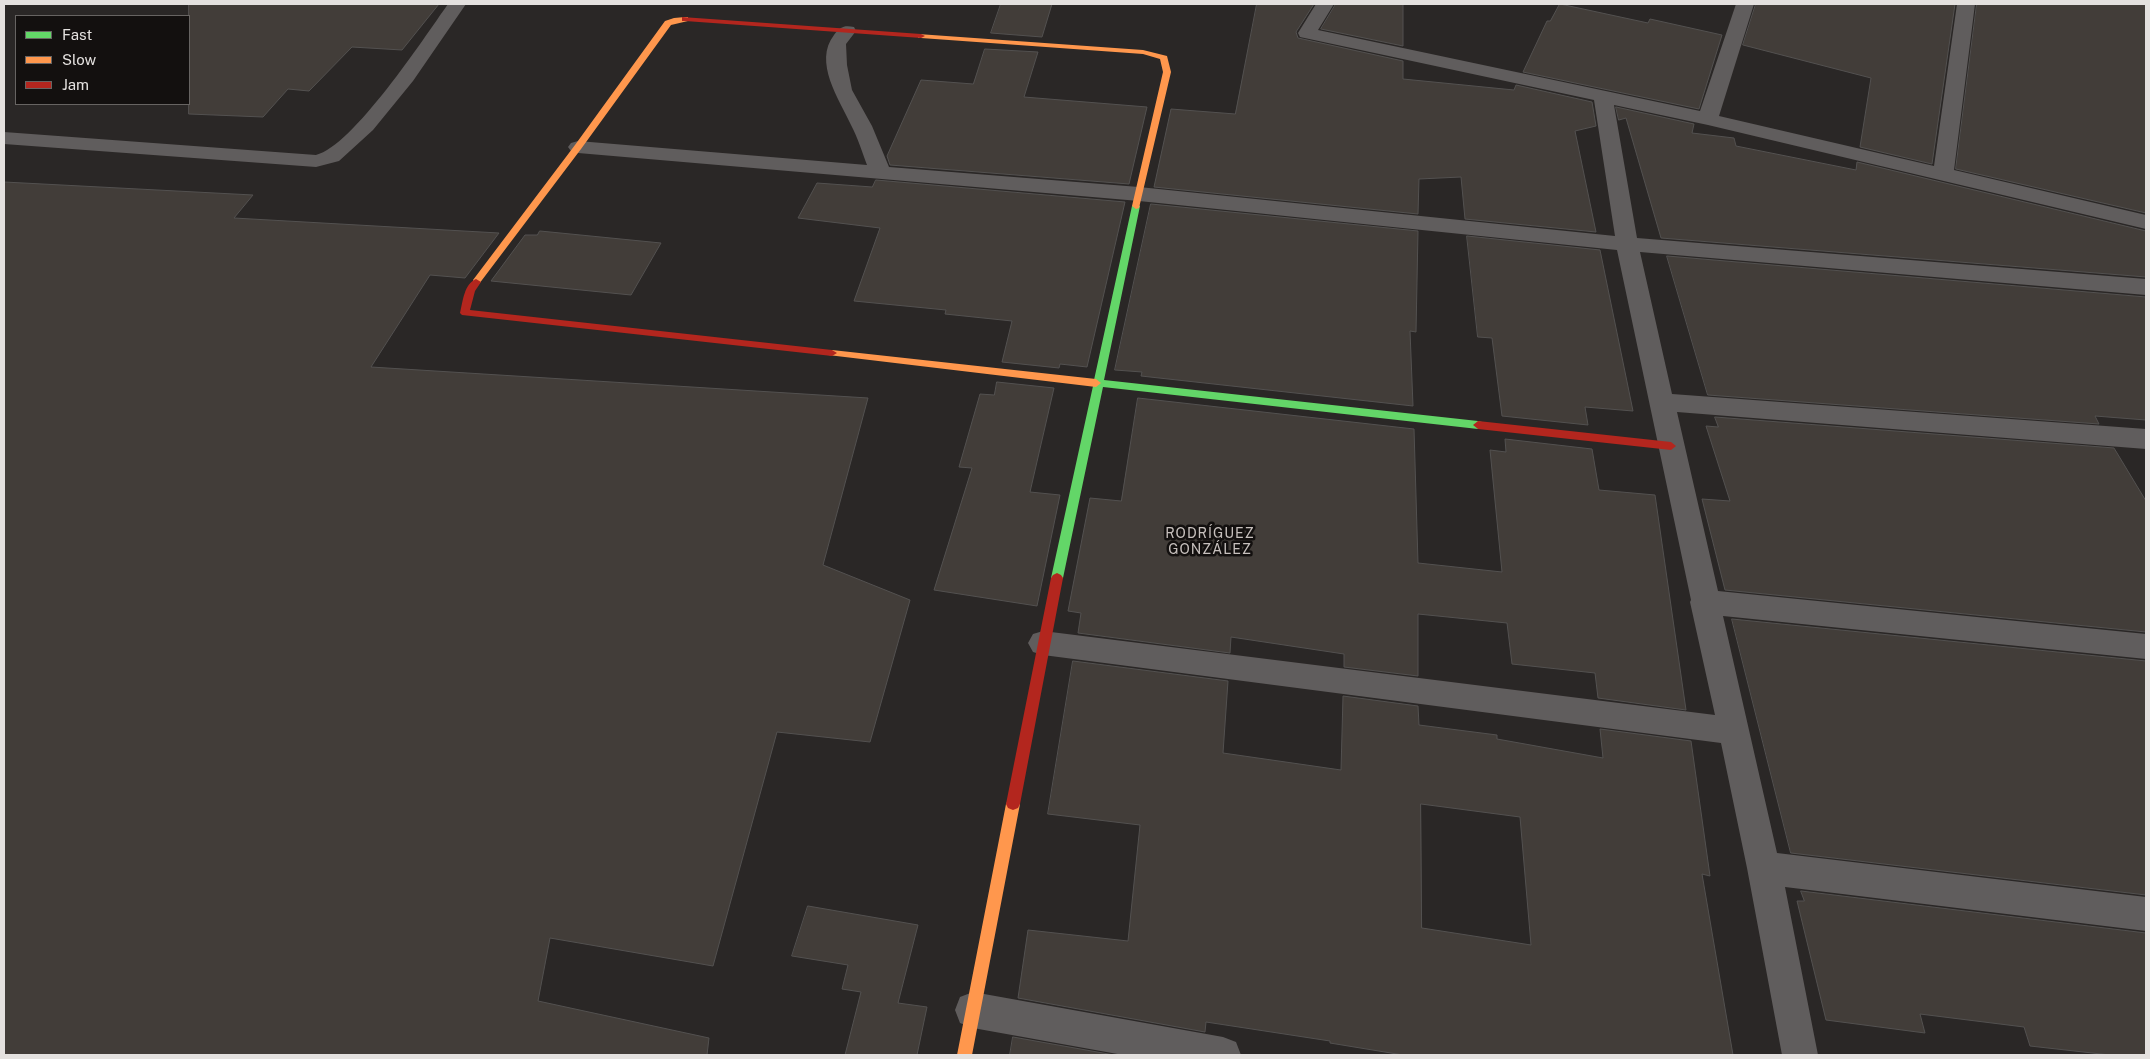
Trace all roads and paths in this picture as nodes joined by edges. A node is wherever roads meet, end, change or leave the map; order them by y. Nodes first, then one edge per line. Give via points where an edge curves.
1 (458, 4) edge
2 (1325, 4) edge
3 (1745, 4) edge
4 (1966, 4) edge
5 (847, 31) junction
6 (1603, 96) junction
7 (1708, 119) junction
8 (4, 138) edge
9 (578, 147) junction
10 (880, 171) junction
11 (1943, 174) junction
12 (1138, 194) junction
13 (2146, 222) edge
14 (1626, 244) junction
15 (2146, 287) edge
16 (1097, 383) junction
17 (1661, 402) junction
18 (2146, 439) edge
19 (1671, 446) junction
20 (1704, 602) junction
21 (1043, 643) junction
22 (2146, 646) edge
23 (1732, 731) junction
24 (1764, 868) junction
25 (2146, 914) edge
26 (973, 1010) junction
27 (964, 1055) edge
28 (1223, 1055) edge
29 (1800, 1055) edge

1 - 8 lane via 366,126 332,157 324,160
2 - 6 street via 1307,33
3 - 7 street
4 - 11 street
5 - 9 street via 674,20 668,23
5 - 10 street via 836,44 842,90 862,126
5 - 12 street via 1143,52 1164,58 1167,72
6 - 7 street
6 - 14 street
7 - 11 street
9 - 10 street
9 - 16 street via 470,290 465,313
10 - 12 street
11 - 13 street
12 - 14 street
12 - 16 street
14 - 15 street
14 - 17 street
16 - 19 street
16 - 21 street
17 - 18 street
17 - 19 street
19 - 20 street
20 - 22 street
20 - 23 street
21 - 23 street
21 - 26 street
23 - 24 street
24 - 25 street
24 - 29 street
26 - 27 street
26 - 28 street

